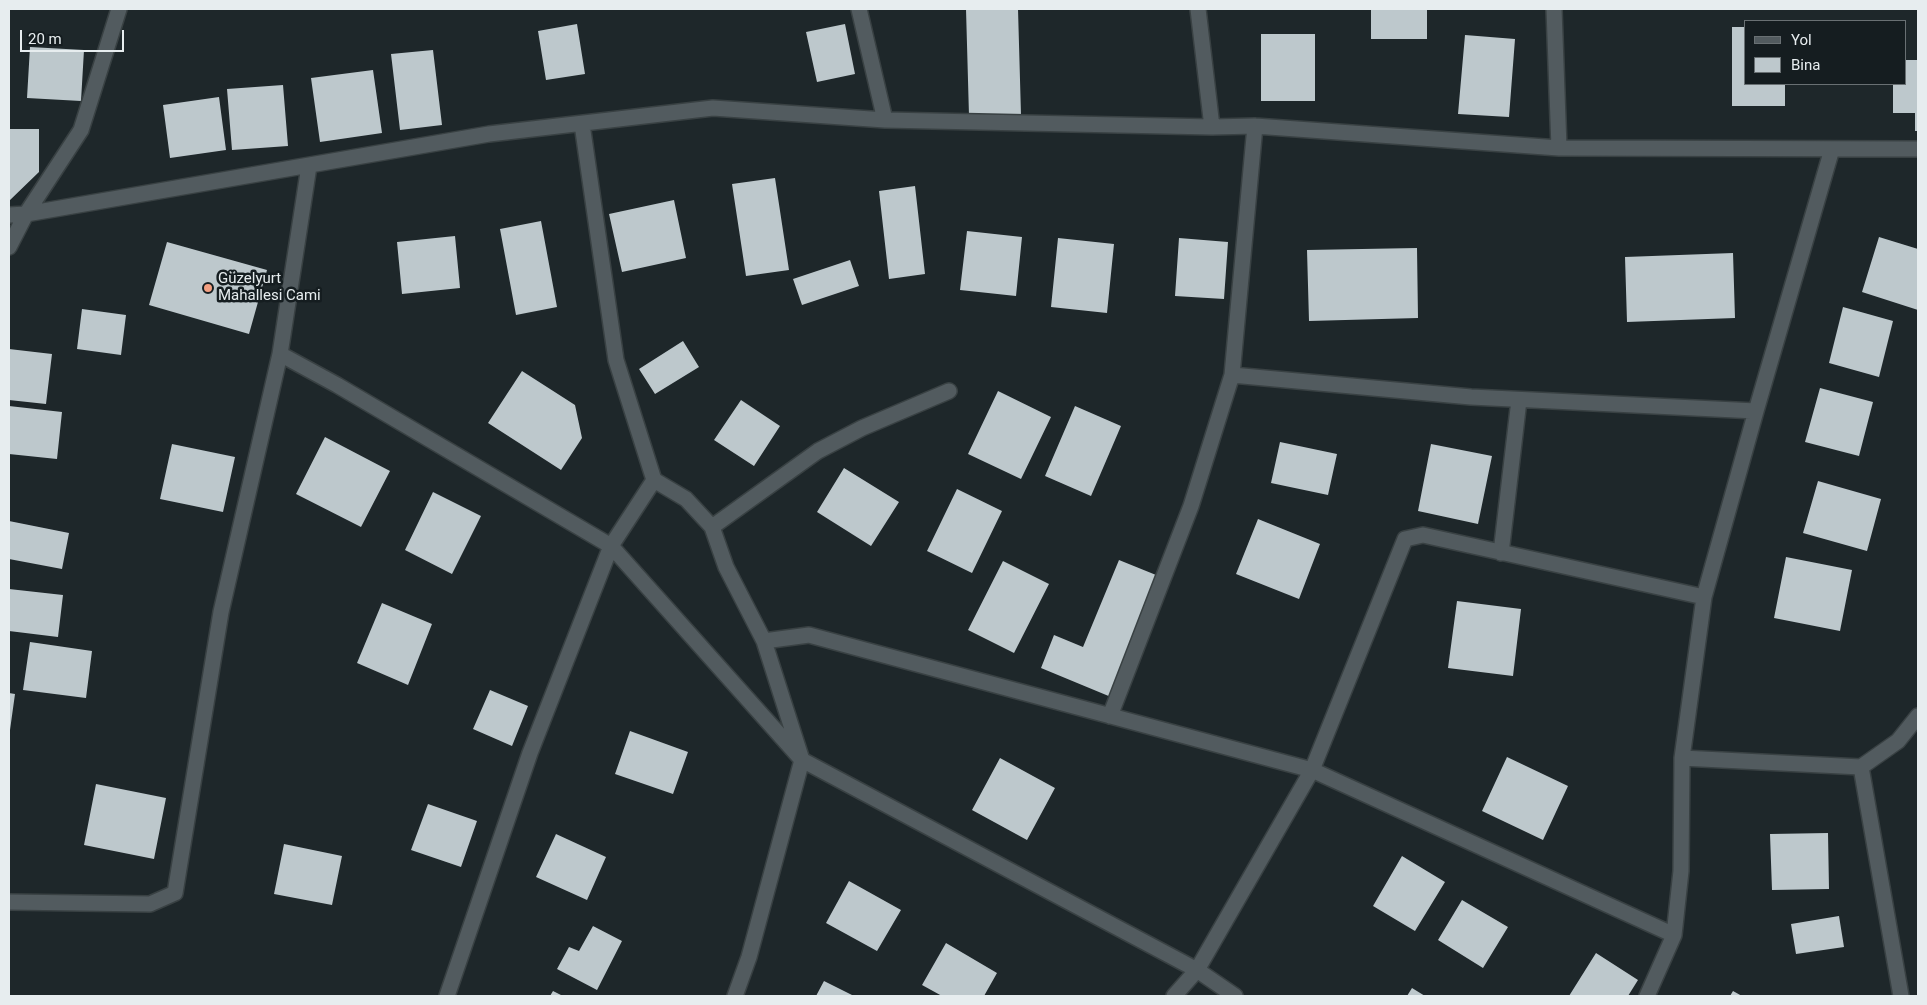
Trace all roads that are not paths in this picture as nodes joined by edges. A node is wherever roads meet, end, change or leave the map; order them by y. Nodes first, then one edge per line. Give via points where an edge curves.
1 (119, 9) edge
2 (859, 9) edge
3 (1198, 9) edge
4 (1554, 9) edge
5 (886, 120) junction
6 (582, 124) junction
7 (1254, 126) junction
8 (1212, 127) junction
9 (1559, 148) junction
10 (1832, 149) junction
11 (1918, 149) edge
12 (309, 166) junction
13 (26, 214) junction
14 (9, 215) edge
15 (9, 247) edge
16 (280, 354) junction
17 (1232, 375) junction
18 (949, 391) dead end
19 (1519, 400) junction
20 (1756, 411) junction
21 (654, 480) junction
22 (712, 527) junction
23 (611, 546) junction
24 (1501, 553) junction
25 (1704, 597) junction
26 (764, 641) junction
27 (1110, 716) junction
28 (1918, 716) edge
29 (1682, 758) junction
30 (802, 760) junction
31 (1861, 767) junction
32 (1312, 770) junction
33 (9, 902) edge
34 (1674, 934) junction
35 (1197, 970) junction
36 (447, 996) edge
37 (735, 996) edge
38 (1174, 996) edge
39 (1234, 996) edge
40 (1647, 996) edge
41 (1901, 996) edge

1 - 13 street via 81,130
2 - 5 street
3 - 8 street
4 - 9 street
5 - 6 street via 713,108
5 - 8 street
6 - 12 street via 489,134
6 - 21 street via 616,360
7 - 8 street
7 - 9 street
7 - 17 street
9 - 10 street
10 - 11 street
10 - 20 street
12 - 13 street
12 - 16 street
13 - 14 street
13 - 15 street
16 - 23 street
16 - 33 street via 221,612 174,893 150,904
17 - 19 street
17 - 27 street via 1191,506
18 - 22 street via 862,428 818,451
19 - 20 street
19 - 24 street
20 - 25 street
21 - 22 street via 686,499
21 - 23 street
22 - 26 street via 726,567
23 - 30 street
23 - 36 street via 530,753
24 - 25 street
24 - 32 street via 1423,536 1405,539
25 - 29 street
26 - 27 street via 808,635
26 - 30 street
27 - 32 street
28 - 31 street via 1898,741
29 - 31 street
29 - 34 street via 1682,871
30 - 35 street
30 - 37 street via 749,957
31 - 41 street
32 - 34 street
32 - 35 street
34 - 40 street
35 - 38 street
35 - 39 street

